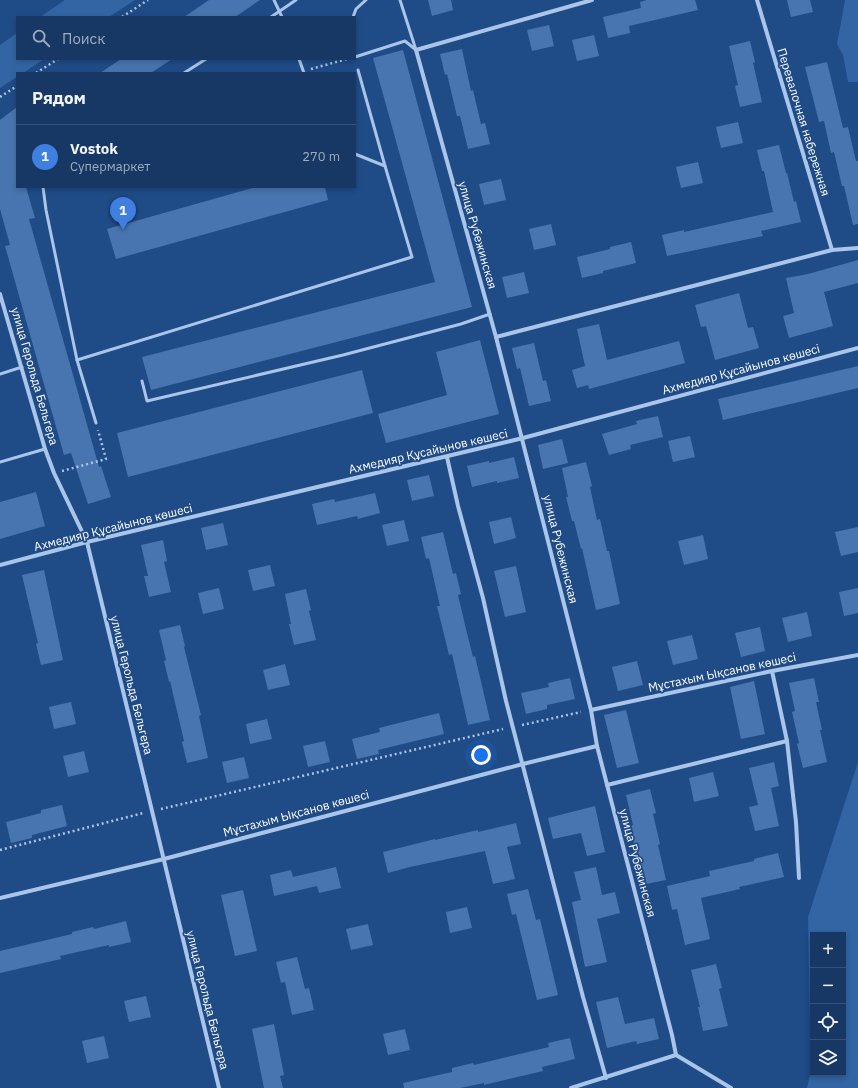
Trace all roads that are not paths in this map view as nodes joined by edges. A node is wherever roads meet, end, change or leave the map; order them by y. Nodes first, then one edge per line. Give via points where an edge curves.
1 (274, 0) edge
2 (296, 0) edge
3 (366, 0) edge
4 (400, 0) edge
5 (592, 0) edge
6 (757, 0) edge
7 (577, 2) edge
8 (280, 11) junction
9 (272, 16) edge
10 (282, 16) edge
11 (353, 16) edge
12 (416, 50) junction
13 (356, 57) edge
14 (204, 60) edge
15 (299, 60) edge
16 (358, 70) dead end
17 (186, 72) edge
18 (304, 72) edge
19 (356, 154) edge
20 (385, 166) junction
21 (43, 188) edge
22 (858, 248) edge
23 (832, 250) junction
24 (0, 294) edge
25 (490, 314) junction
26 (496, 337) junction
27 (858, 348) edge
28 (77, 360) junction
29 (22, 367) junction
30 (0, 374) edge
31 (142, 381) dead end
32 (96, 423) road end
33 (523, 438) junction
34 (45, 449) junction
35 (447, 456) junction
36 (0, 462) edge
37 (87, 542) junction
38 (0, 565) edge
39 (858, 655) edge
40 (772, 671) junction
41 (591, 710) junction
42 (787, 741) junction
43 (597, 746) junction
44 (523, 764) junction
45 (607, 785) junction
46 (164, 859) junction
47 (799, 878) dead end
48 (0, 898) edge
49 (676, 1055) junction
50 (606, 1078) junction
51 (219, 1088) edge
52 (571, 1088) edge
53 (731, 1088) edge

1 - 8 lane
2 - 8 lane
3 - 11 lane via 356,9
4 - 12 lane
5 - 7 street
6 - 23 street, Перевалочная набережная
7 - 12 street
8 - 9 lane
8 - 10 lane
12 - 13 lane via 405,41
12 - 25 street, улица Рубежинская
14 - 17 lane
15 - 18 lane
16 - 20 lane
19 - 20 lane
20 - 28 lane via 412,258
21 - 28 lane
22 - 23 street
23 - 26 street
24 - 29 street, улица Герольда Бельгера
25 - 26 street, улица Рубежинская
25 - 31 lane via 342,355 147,401
26 - 33 street, улица Рубежинская
27 - 33 street, Ахмедияр Құсайынов көшесі
28 - 32 lane
29 - 30 lane
29 - 34 street, улица Герольда Бельгера
33 - 35 street, Ахмедияр Құсайынов көшесі
33 - 41 street, улица Рубежинская
34 - 36 lane
34 - 37 street, улица Герольда Бельгера
35 - 37 street, Ахмедияр Құсайынов көшесі
35 - 44 street
37 - 38 street, Ахмедияр Құсайынов көшесі
37 - 46 street, улица Герольда Бельгера
39 - 40 street, Мұстахым Ықсанов көшесі
40 - 41 street, Мұстахым Ықсанов көшесі
40 - 42 street
41 - 43 street, улица Рубежинская
42 - 45 street
42 - 47 street
43 - 44 street, Мұстахым Ықсанов көшесі
43 - 45 street, улица Рубежинская
44 - 46 street, Мұстахым Ықсанов көшесі
44 - 50 street
45 - 49 street, улица Рубежинская
46 - 48 street, Мұстахым Ықсанов көшесі
46 - 51 street, улица Герольда Бельгера
49 - 50 street
49 - 53 street
50 - 52 street

